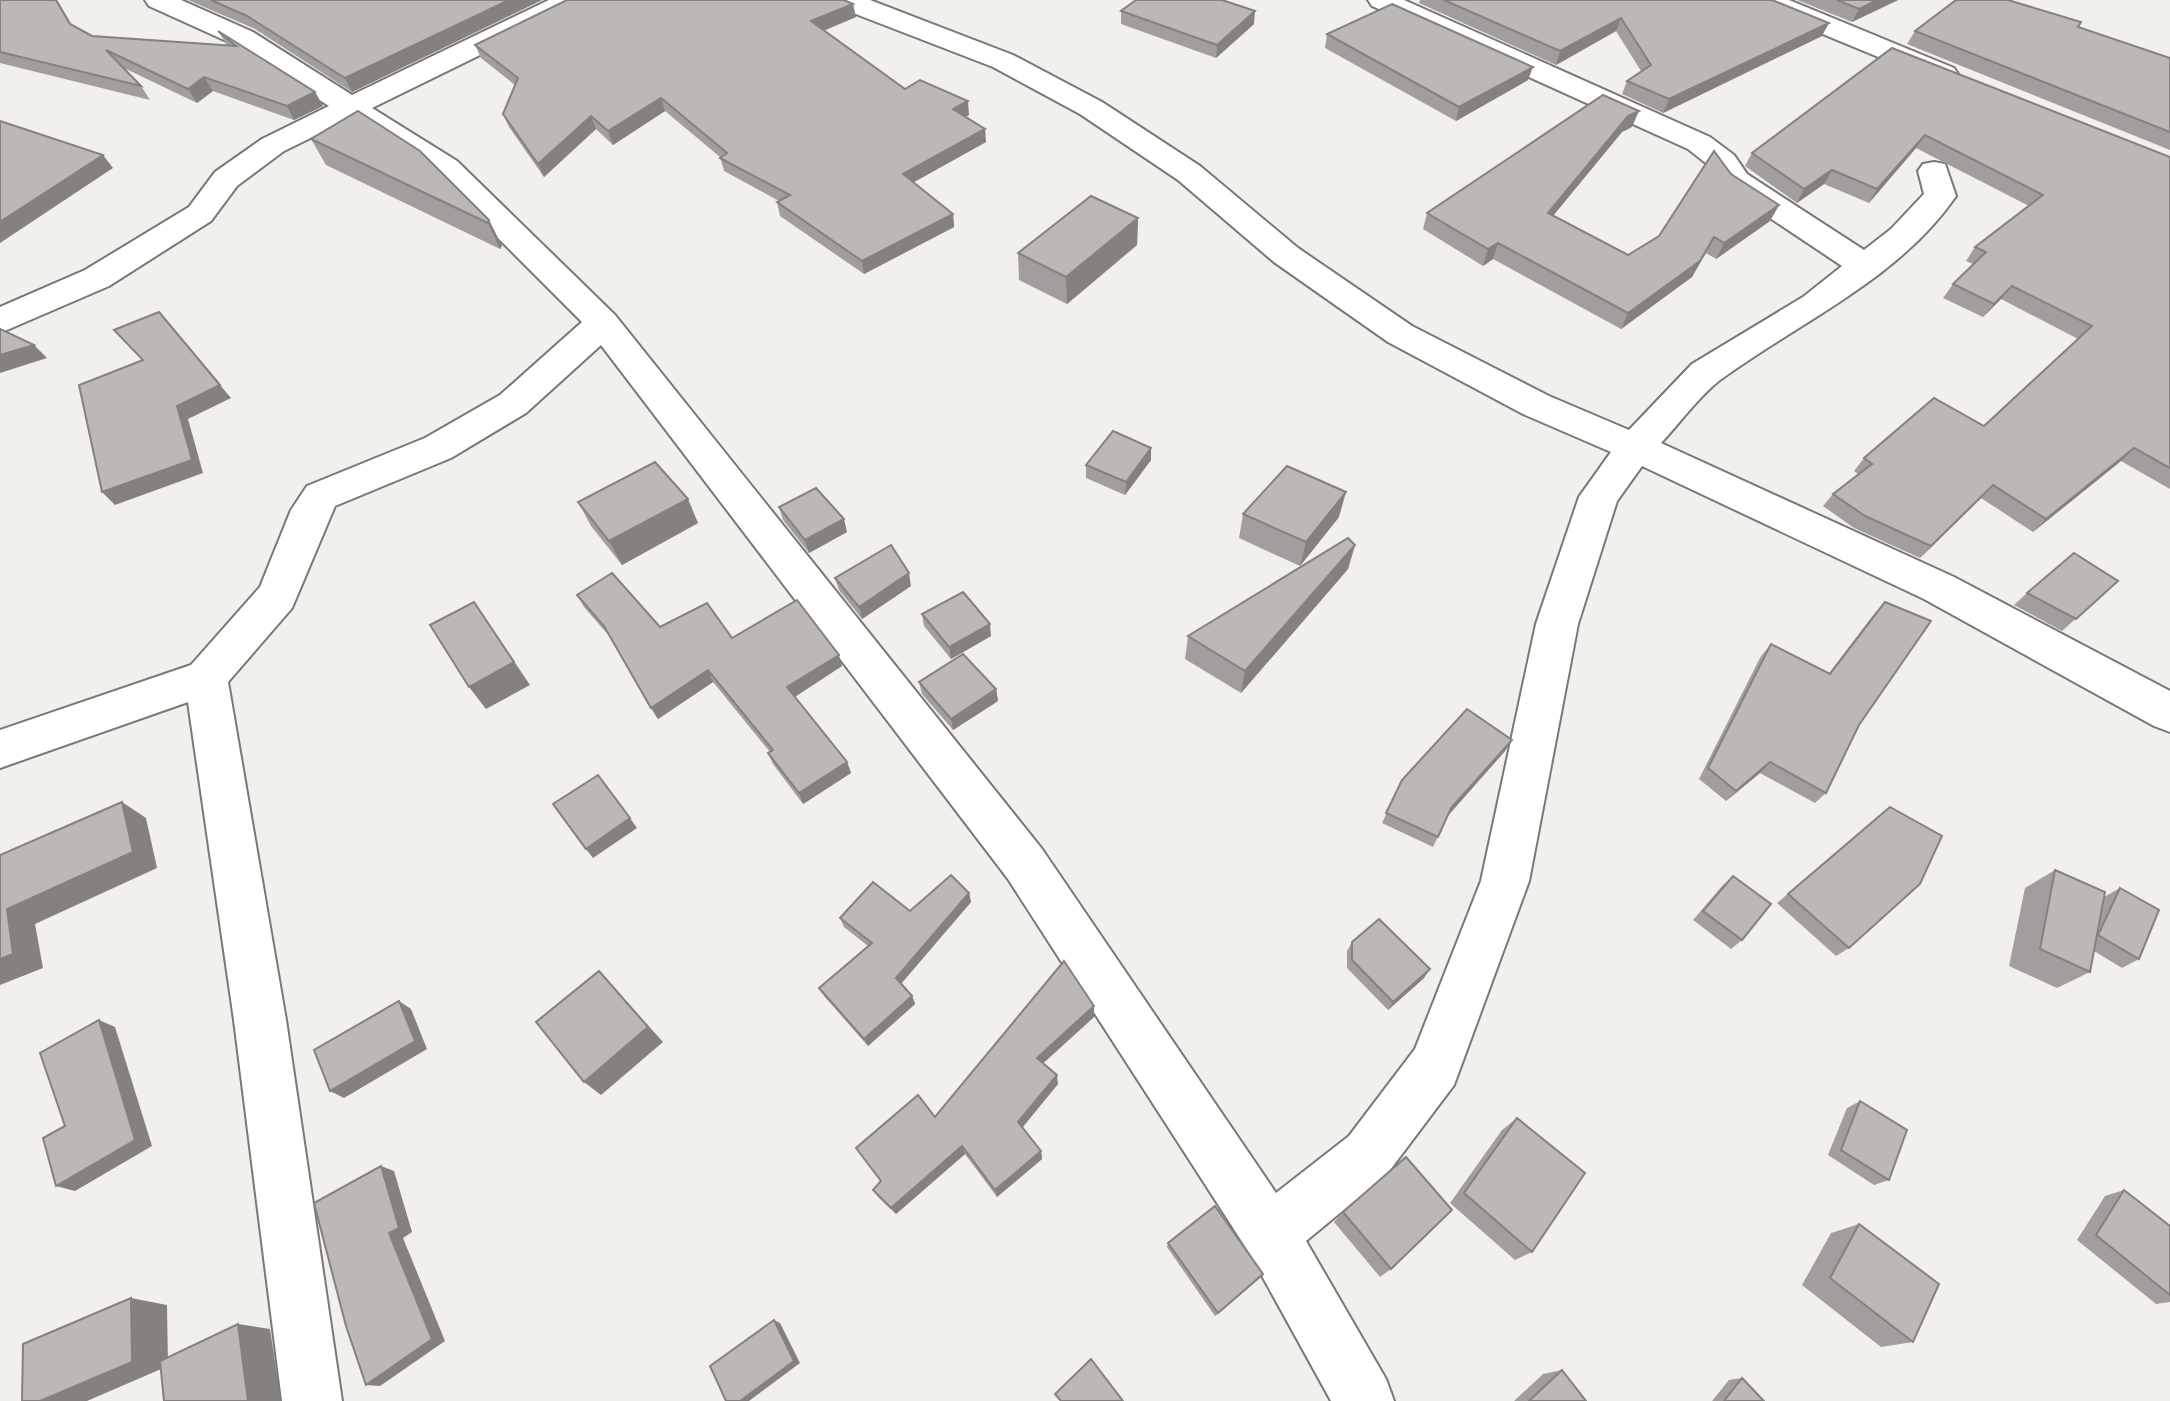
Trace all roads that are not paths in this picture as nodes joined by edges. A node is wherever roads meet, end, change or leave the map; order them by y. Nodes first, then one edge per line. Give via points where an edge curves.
1 (159, 0) edge
2 (570, 0) edge
3 (845, 0) edge
4 (1382, 0) edge
5 (1765, 0) edge
6 (1966, 82) edge
7 (352, 109) junction
8 (1934, 171) dead end
9 (1865, 266) junction
10 (0, 321) edge
11 (603, 323) junction
12 (1635, 447) junction
13 (206, 678) junction
14 (2170, 713) edge
15 (0, 749) edge
16 (1270, 1234) junction
17 (312, 1401) edge
18 (1364, 1401) edge

1 - 7 street via 243,38
2 - 7 street
3 - 12 street via 1003,61 1091,108 1189,173 1286,255 1400,334 1536,405
4 - 9 street via 1699,143 1736,181
5 - 6 street
7 - 10 street via 273,145 226,179 200,214 97,278
7 - 11 street via 446,168
8 - 9 street via 1940,196
9 - 12 street via 1815,305 1705,373
11 - 13 street via 513,404 438,448 321,496 277,596
11 - 16 street via 1025,864
12 - 14 street via 1939,588
12 - 16 street via 1599,497 1557,624 1505,881 1435,1066 1368,1155
13 - 15 street
13 - 17 street
16 - 18 street

